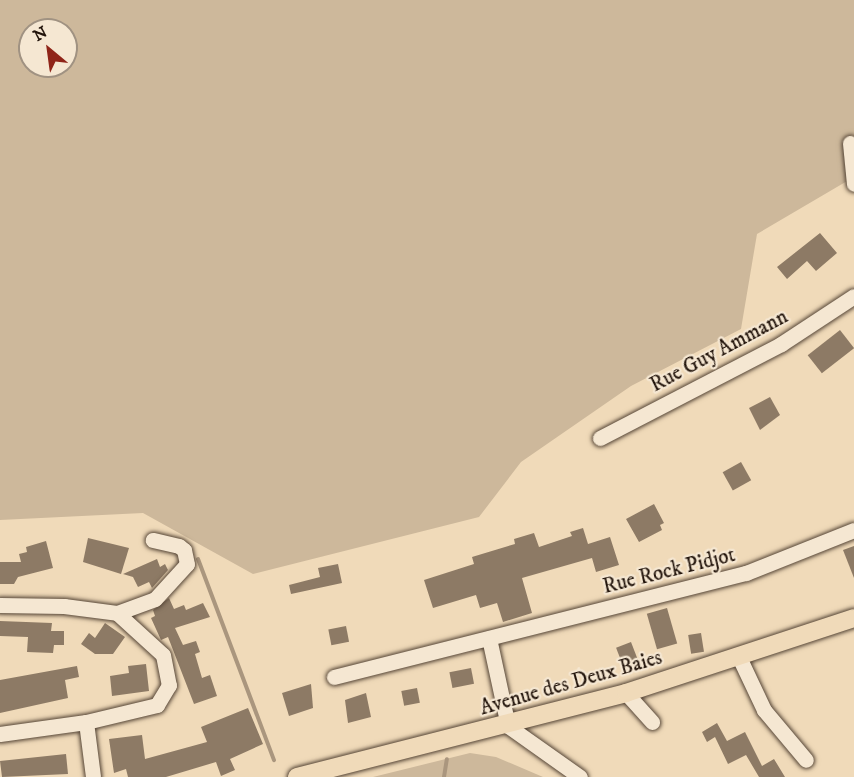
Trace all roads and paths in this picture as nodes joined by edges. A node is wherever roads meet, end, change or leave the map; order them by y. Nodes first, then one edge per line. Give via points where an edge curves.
1 (850, 143) dead end
2 (854, 184) edge
3 (854, 296) edge
4 (600, 438) dead end
5 (854, 530) edge
6 (153, 540) dead end
7 (0, 605) edge
8 (117, 613) junction
9 (854, 618) edge
10 (489, 638) junction
11 (739, 657) junction
12 (334, 677) dead end
13 (626, 693) junction
14 (86, 722) junction
15 (652, 722) dead end
16 (508, 726) junction
17 (0, 734) edge
18 (806, 760) dead end
19 (93, 777) edge
20 (297, 777) edge
21 (580, 777) edge

1 - 2 street
3 - 4 street, Rue Guy Ammann via 781,344
5 - 10 street, Rue Rock Pidjot via 746,573
6 - 8 street via 179,546 187,564 155,599
7 - 8 street via 64,606
8 - 14 street via 163,655 169,685 157,705
9 - 11 main road, Avenue des Deux Baies
10 - 12 street, Rue Rock Pidjot
10 - 16 street
11 - 13 main road, Avenue des Deux Baies
11 - 18 street via 764,710
13 - 15 street
13 - 16 main road, Avenue des Deux Baies
14 - 17 street
14 - 19 street
16 - 20 main road, Avenue des Deux Baies
16 - 21 street

